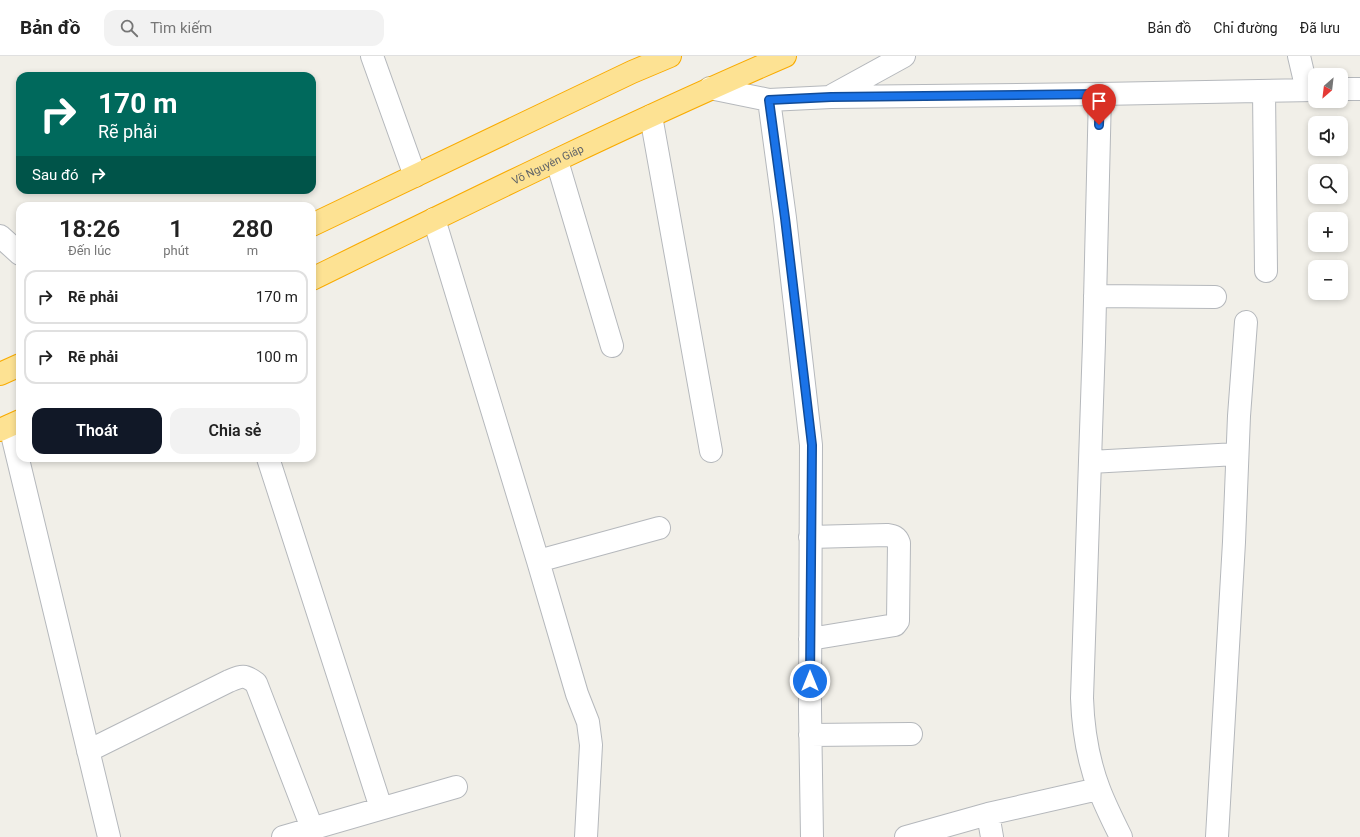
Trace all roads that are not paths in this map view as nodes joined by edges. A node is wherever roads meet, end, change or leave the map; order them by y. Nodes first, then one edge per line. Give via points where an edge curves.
1 (372, 56) edge
2 (652, 56) edge
3 (670, 56) edge
4 (785, 56) edge
5 (904, 56) edge
6 (1299, 56) edge
7 (632, 72) junction
8 (1308, 82) edge
9 (710, 88) junction
10 (1348, 89) edge
11 (1360, 89) edge
12 (1308, 90) edge
13 (1264, 91) junction
14 (1100, 94) junction
15 (831, 97) junction
16 (769, 100) junction
17 (651, 116) junction
18 (557, 161) junction
19 (415, 176) junction
20 (434, 219) junction
21 (316, 223) edge
22 (0, 236) edge
23 (16, 250) edge
24 (1266, 271) dead end
25 (316, 277) edge
26 (1095, 296) junction
27 (1215, 297) dead end
28 (1246, 322) dead end
29 (612, 346) dead end
30 (16, 367) edge
31 (0, 374) edge
32 (10, 426) edge
33 (16, 451) edge
34 (711, 451) dead end
35 (1237, 454) junction
36 (19, 462) edge
37 (269, 462) edge
38 (1090, 462) junction
39 (659, 528) dead end
40 (810, 537) junction
41 (538, 561) junction
42 (810, 639) junction
43 (911, 734) dead end
44 (810, 735) junction
45 (88, 751) junction
46 (456, 787) dead end
47 (1098, 789) junction
48 (382, 808) junction
49 (988, 814) junction
50 (312, 828) junction
51 (109, 837) edge
52 (283, 837) edge
53 (586, 837) edge
54 (812, 837) edge
55 (906, 837) edge
56 (992, 837) edge
57 (1121, 837) edge
58 (1216, 837) edge

1 - 19 street
2 - 7 street
3 - 7 highway
4 - 9 highway, Võ Nguyên Giáp
5 - 15 street
6 - 8 street
7 - 19 highway
9 - 16 street
9 - 17 highway, Võ Nguyên Giáp
10 - 11 street
12 - 13 street
13 - 14 street
13 - 24 street
14 - 15 street
14 - 26 street
15 - 16 street
16 - 40 street via 812,445
17 - 18 highway, Võ Nguyên Giáp
17 - 34 street
18 - 20 highway, Võ Nguyên Giáp
18 - 29 street
19 - 21 highway
20 - 25 highway, Võ Nguyên Giáp
20 - 41 street
22 - 23 street
26 - 27 street
26 - 38 street
28 - 35 street
30 - 31 highway
32 - 33 street
35 - 38 street
35 - 58 street
36 - 45 street
37 - 48 street
38 - 47 street via 1082,698 1083,725
39 - 41 street
40 - 42 street
40 - 42 street via 887,535 894,536 899,543 898,621 895,625
41 - 53 street via 577,694 588,722 591,745
42 - 44 street
43 - 44 street
44 - 54 street
45 - 50 street via 229,681 242,676 250,678 256,683
45 - 51 street
46 - 48 street
47 - 49 street
47 - 57 street
48 - 50 street
49 - 55 street
49 - 56 street
50 - 52 street

